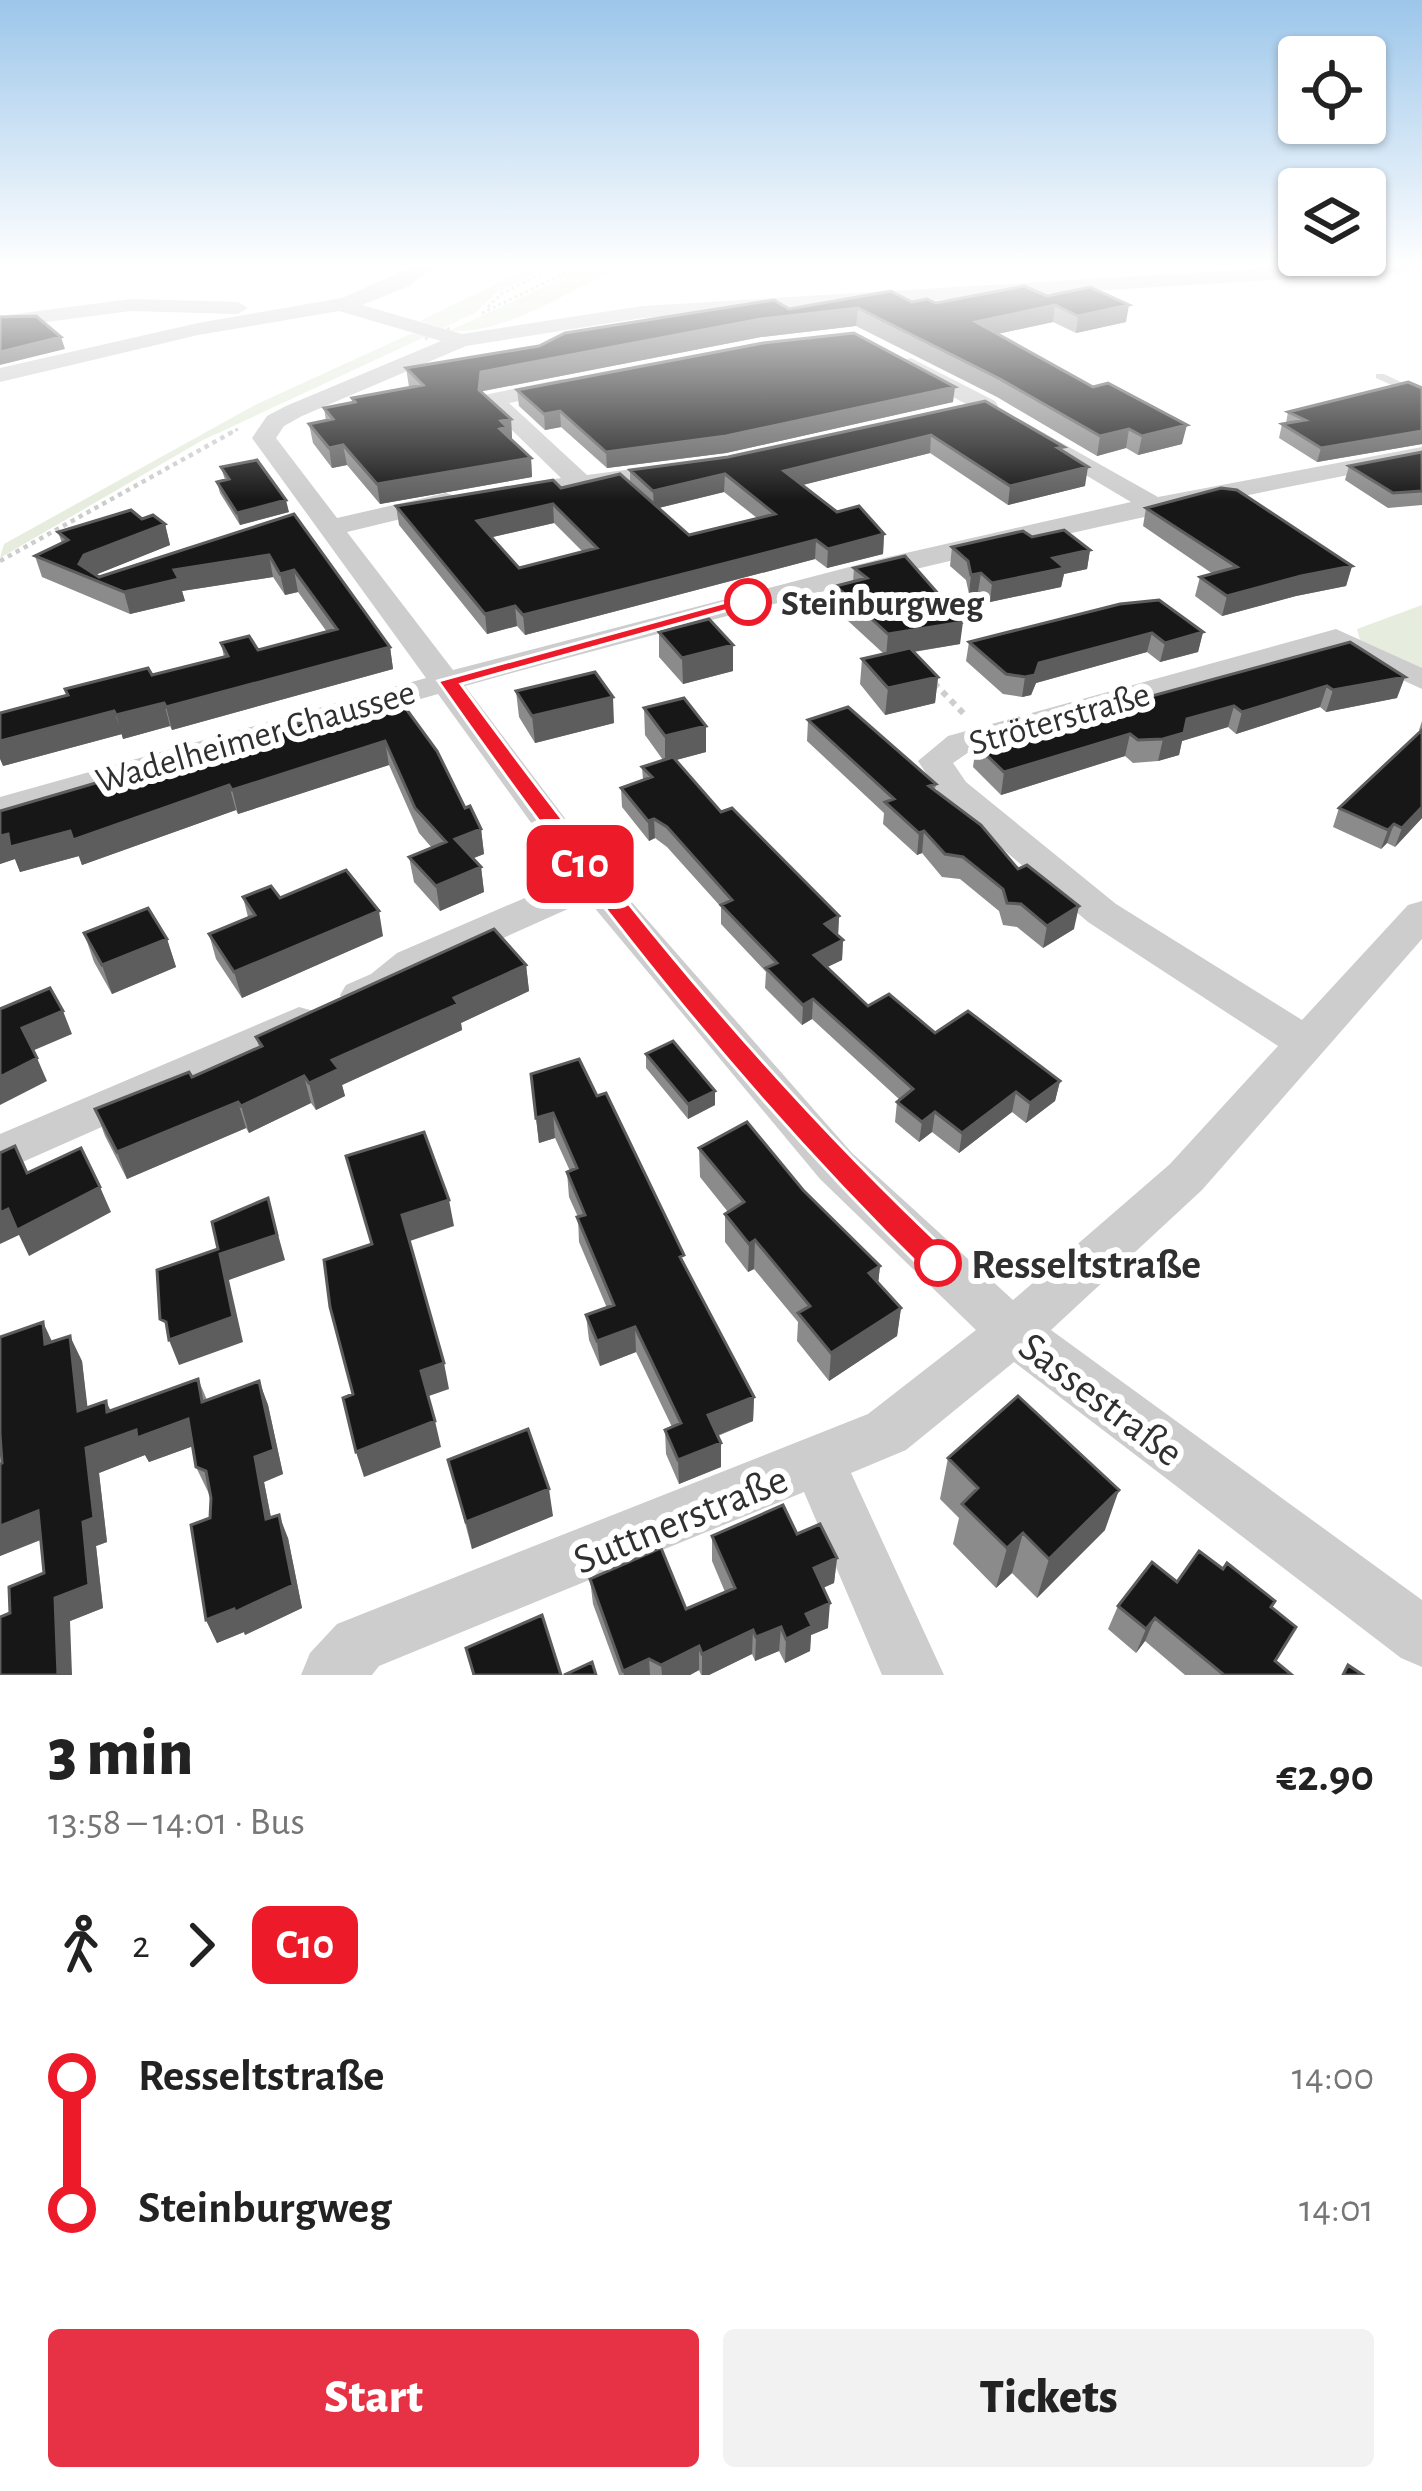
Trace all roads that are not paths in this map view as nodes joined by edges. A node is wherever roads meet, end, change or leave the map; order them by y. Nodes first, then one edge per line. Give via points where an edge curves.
1 (139, 344) edge
2 (433, 344) edge
3 (894, 356) edge
4 (0, 375) edge
5 (1380, 376) dead end
6 (585, 381) edge
7 (1422, 396) edge
8 (987, 406) junction
9 (944, 416) edge
10 (1422, 454) edge
11 (706, 466) edge
12 (581, 483) junction
13 (1152, 504) junction
14 (315, 522) junction
15 (1422, 680) edge
16 (448, 681) junction
17 (0, 808) edge
18 (594, 883) junction
19 (1422, 914) edge
20 (1304, 1042) junction
21 (0, 1154) edge
22 (1013, 1332) junction
23 (819, 1463) junction
24 (1422, 1637) edge
25 (332, 1675) edge
26 (913, 1675) edge

1 - 4 street
2 - 14 street via 266,430
3 - 8 street
5 - 7 lane
6 - 12 street via 492,400
8 - 9 street
8 - 13 street
10 - 13 street, Wadelheimer Chaussee
11 - 12 street
12 - 14 street
13 - 16 street, Wadelheimer Chaussee
14 - 16 street
15 - 20 street, Ströterstraße via 1336,638 960,743 935,761 953,789 1102,913
16 - 17 street, Wadelheimer Chaussee
16 - 18 street, Sassestraße
18 - 21 street
18 - 22 street, Sassestraße via 836,1166
19 - 20 street
20 - 22 street via 1186,1177
22 - 23 street, Suttnerstraße via 887,1432
22 - 24 street, Sassestraße
23 - 25 street, Suttnerstraße via 358,1645
23 - 26 street

